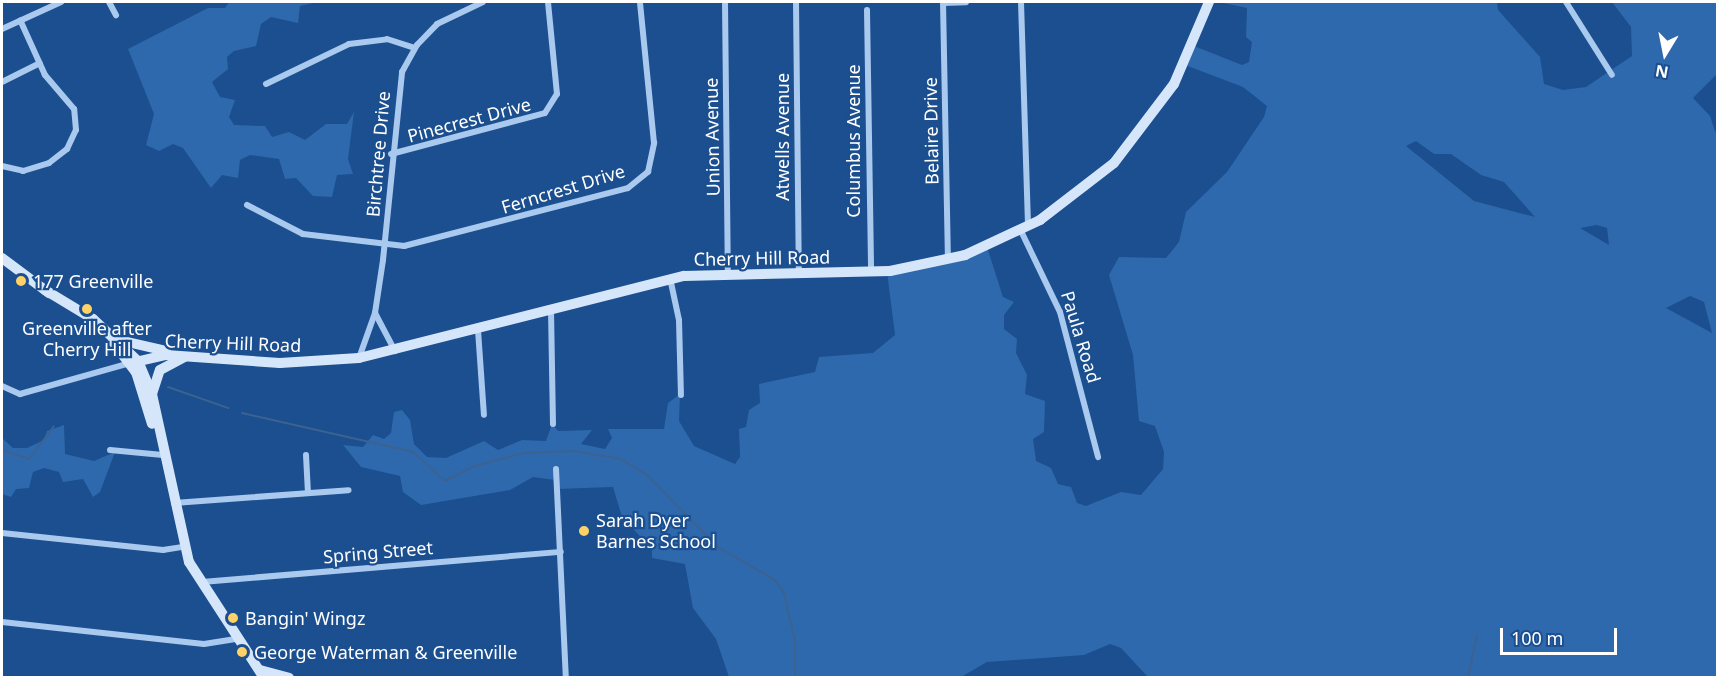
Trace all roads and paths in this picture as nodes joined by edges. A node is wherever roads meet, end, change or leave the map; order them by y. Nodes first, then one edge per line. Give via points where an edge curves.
1 (60, 2) edge
2 (109, 2) edge
3 (483, 2) edge
4 (548, 2) edge
5 (640, 2) edge
6 (725, 2) edge
7 (796, 2) edge
8 (943, 2) edge
9 (966, 2) edge
10 (1021, 2) edge
11 (1209, 2) edge
12 (1566, 2) edge
13 (867, 10) dead end
14 (116, 15) dead end
15 (20, 20) junction
16 (2, 29) edge
17 (414, 48) junction
18 (40, 63) junction
19 (1612, 75) dead end
20 (2, 82) edge
21 (266, 84) dead end
22 (391, 153) junction
23 (2, 166) edge
24 (247, 205) dead end
25 (1024, 229) junction
26 (384, 244) junction
27 (2, 258) edge
28 (948, 260) junction
29 (728, 271) junction
30 (799, 272) junction
31 (871, 272) junction
32 (670, 278) junction
33 (45, 290) junction
34 (552, 310) junction
35 (375, 313) junction
36 (478, 330) junction
37 (120, 340) junction
38 (396, 352) junction
39 (185, 357) junction
40 (359, 358) junction
41 (214, 360) junction
42 (134, 362) junction
43 (2, 386) edge
44 (152, 394) junction
45 (681, 395) dead end
46 (484, 415) dead end
47 (553, 424) dead end
48 (110, 450) dead end
49 (163, 455) junction
50 (306, 455) dead end
51 (1098, 456) dead end
52 (556, 469) dead end
53 (349, 490) dead end
54 (308, 492) junction
55 (173, 503) junction
56 (2, 533) edge
57 (183, 547) junction
58 (561, 552) junction
59 (198, 582) junction
60 (2, 621) edge
61 (236, 639) junction
62 (262, 674) edge
63 (289, 678) edge
64 (566, 678) edge

1 - 15 street
2 - 14 street
3 - 17 street, Birchtree Drive via 437,24
4 - 22 street, Pinecrest Drive via 557,94 545,113
5 - 26 street, Ferncrest Drive via 654,143 644,177 628,188 439,241
6 - 29 street, Union Avenue
7 - 30 street, Atwells Avenue
8 - 9 street
8 - 28 street, Belaire Drive
10 - 25 street
11 - 25 main road, Cherry Hill Road via 1174,84 1135,140 1097,179
12 - 19 street
13 - 31 street, Columbus Avenue
15 - 16 street
15 - 18 street
17 - 21 street via 387,39 349,44
17 - 22 street, Birchtree Drive via 398,85
18 - 20 street
18 - 23 street via 74,109 75,136 49,163 22,171
22 - 26 street, Birchtree Drive
24 - 26 street, Ferncrest Drive via 303,234
25 - 28 main road, Cherry Hill Road
25 - 51 street, Paula Road via 1057,303
26 - 35 street, Birchtree Drive
27 - 33 main road
28 - 31 main road, Cherry Hill Road
29 - 30 main road, Cherry Hill Road
29 - 32 main road, Cherry Hill Road
30 - 31 main road, Cherry Hill Road
32 - 34 main road, Cherry Hill Road
32 - 45 street via 679,320
33 - 37 main road
33 - 42 main road
34 - 36 main road, Cherry Hill Road
34 - 47 street
35 - 38 street
35 - 40 street, Birchtree Drive
36 - 38 main road, Cherry Hill Road
36 - 46 street
37 - 41 main road
37 - 42 main road
38 - 40 main road, Cherry Hill Road
39 - 41 main road, Cherry Hill Road
39 - 42 main road, Cherry Hill Road
39 - 44 main road via 158,372
40 - 41 main road, Cherry Hill Road
42 - 43 street via 20,394
42 - 44 main road
42 - 49 main road
44 - 49 main road
48 - 49 street
49 - 55 main road
50 - 54 street
52 - 58 street
53 - 54 street
54 - 55 street
55 - 57 main road
56 - 57 street via 163,550
57 - 59 main road
58 - 59 street, Spring Street
58 - 64 street
59 - 61 main road
60 - 61 street via 204,644
61 - 62 main road
62 - 63 main road

